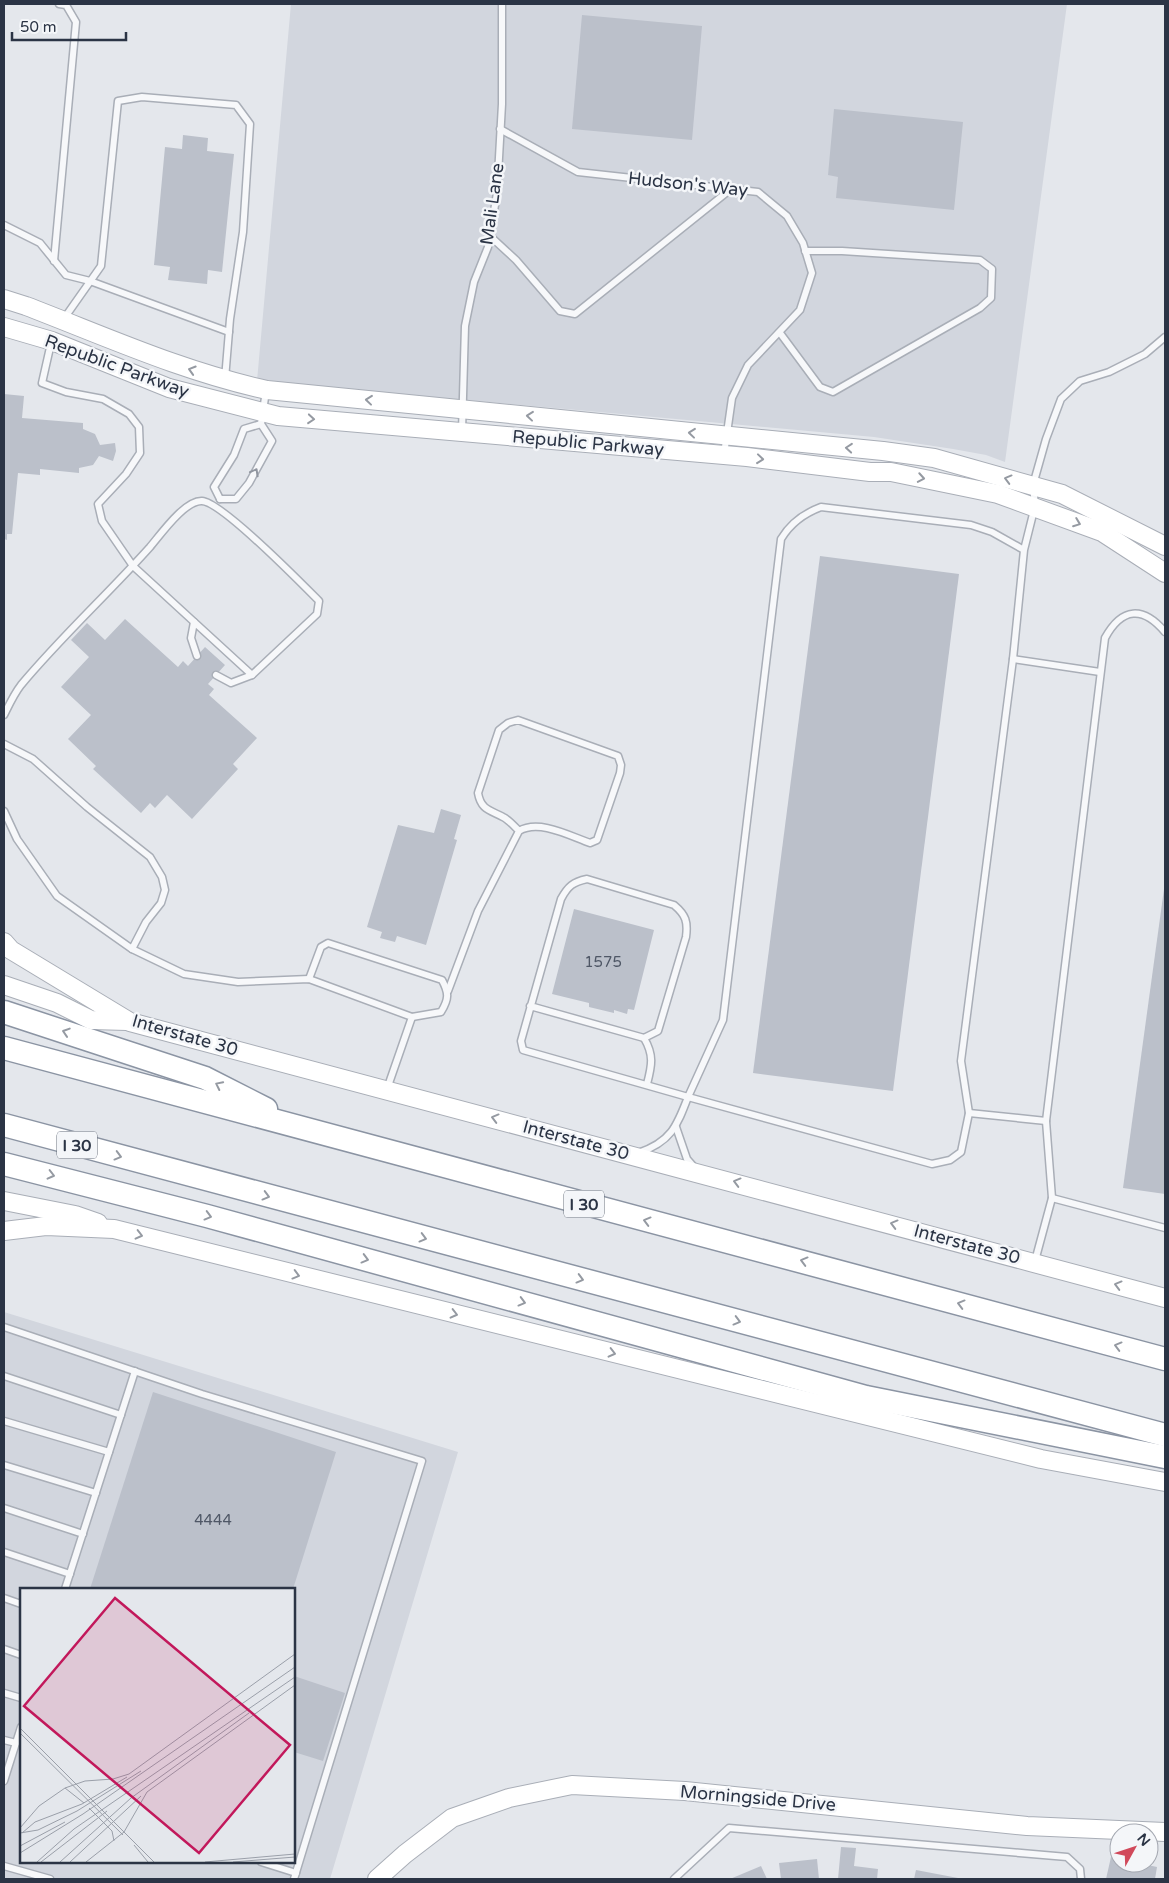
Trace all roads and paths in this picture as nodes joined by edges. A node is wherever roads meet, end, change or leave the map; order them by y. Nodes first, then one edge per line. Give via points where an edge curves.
1 (59, 4) edge
2 (502, 4) edge
3 (500, 128) junction
4 (730, 189) junction
5 (4, 225) edge
6 (490, 236) junction
7 (805, 251) junction
8 (54, 260) junction
9 (90, 281) junction
10 (4, 299) edge
11 (63, 320) junction
12 (4, 327) edge
13 (229, 332) junction
14 (780, 333) junction
15 (1165, 338) edge
16 (52, 341) junction
17 (224, 380) junction
18 (266, 390) junction
19 (463, 410) junction
20 (262, 418) junction
21 (462, 432) junction
22 (726, 436) junction
23 (724, 455) junction
24 (1033, 485) junction
25 (220, 499) junction
26 (1035, 506) junction
27 (216, 507) junction
28 (1165, 546) edge
29 (1024, 550) junction
30 (133, 566) junction
31 (1165, 573) edge
32 (194, 622) junction
33 (1165, 632) edge
34 (197, 656) dead end
35 (1013, 659) junction
36 (1100, 672) junction
37 (216, 675) dead end
38 (252, 676) junction
39 (4, 715) edge
40 (4, 744) edge
41 (4, 811) edge
42 (519, 831) junction
43 (4, 942) edge
44 (132, 949) junction
45 (309, 979) junction
46 (4, 985) edge
47 (448, 992) junction
48 (530, 1006) junction
49 (4, 1012) edge
50 (412, 1017) junction
51 (130, 1022) junction
52 (644, 1038) junction
53 (4, 1048) edge
54 (647, 1084) junction
55 (386, 1089) junction
56 (688, 1097) junction
57 (969, 1113) junction
58 (1046, 1120) junction
59 (4, 1125) edge
60 (676, 1127) junction
61 (310, 1130) junction
62 (634, 1155) junction
63 (4, 1164) edge
64 (698, 1172) junction
65 (1052, 1198) junction
66 (4, 1201) edge
67 (114, 1228) junction
68 (1165, 1228) edge
69 (4, 1231) edge
70 (1034, 1262) junction
71 (1165, 1298) edge
72 (4, 1327) edge
73 (1165, 1359) edge
74 (135, 1371) junction
75 (4, 1376) edge
76 (121, 1416) junction
77 (4, 1421) edge
78 (1165, 1434) edge
79 (109, 1452) junction
80 (1165, 1457) edge
81 (4, 1465) edge
82 (1165, 1482) edge
83 (96, 1493) junction
84 (4, 1508) edge
85 (83, 1534) junction
86 (4, 1552) edge
87 (70, 1574) junction
88 (65, 1588) edge
89 (4, 1598) edge
90 (20, 1604) edge
91 (4, 1649) edge
92 (20, 1655) edge
93 (4, 1692) edge
94 (20, 1698) edge
95 (20, 1730) edge
96 (4, 1740) edge
97 (16, 1744) junction
98 (4, 1780) edge
99 (1165, 1832) edge
100 (264, 1863) edge
101 (4, 1866) edge
102 (295, 1876) edge
103 (50, 1879) edge
104 (377, 1879) edge
105 (674, 1879) edge
106 (1081, 1879) edge

1 - 8 lane via 66,5 72,13 76,31
2 - 3 lane, Mali Lane
3 - 4 lane, Hudson's Way via 578,172
3 - 6 lane, Mali Lane via 497,193
4 - 6 lane via 574,314 560,311 516,260
4 - 7 lane, Hudson's Way via 758,192 787,216
5 - 8 lane via 40,243
6 - 19 lane, Mali Lane via 474,282 465,326
7 - 14 lane, Hudson's Way via 812,273 800,310
7 - 14 lane via 980,260 992,269 991,298 980,308 834,392 820,387
8 - 9 lane via 66,275
9 - 11 lane
9 - 13 lane
9 - 13 lane via 101,266 118,101 142,97 236,105 250,124 243,232
10 - 11 street, Republic Parkway
11 - 16 street
17 -> 11 street, Republic Parkway via 165,362
12 - 16 street, Republic Parkway
13 - 17 lane
14 - 22 lane, Hudson's Way via 748,365 732,398
15 - 24 lane via 1145,354 1109,372 1080,381 1061,399
16 - 20 street, Republic Parkway via 168,388
16 - 30 lane via 42,383 66,392 103,399 128,414 138,427 140,453 98,504 102,521
17 - 18 street, Republic Parkway
19 -> 18 street, Republic Parkway
18 - 20 lane
19 - 21 lane, Mali Lane
22 -> 19 street, Republic Parkway
20 -> 21 street, Republic Parkway via 278,416
20 - 25 lane via 244,429 234,455 214,487
25 -> 20 lane via 236,499 249,483 272,441
21 - 23 street, Republic Parkway
22 - 23 lane, Hudson's Way
24 -> 22 street, Republic Parkway via 934,458
23 -> 26 street, Republic Parkway via 891,472 998,494
24 - 26 lane
24 - 28 street, Republic Parkway via 1062,494
25 - 27 lane
26 - 29 lane
26 -> 31 street, Republic Parkway via 1102,532
27 - 30 lane via 203,500 191,503
27 - 38 lane via 262,545 319,602 317,614
29 - 35 lane
29 - 56 lane via 992,532 971,525 821,507 810,511 787,530 781,540 723,1020
30 - 32 lane
30 - 39 lane via 20,686
32 - 34 lane via 191,638
32 - 38 lane
33 - 36 lane via 1155,620 1142,613 1127,614 1112,626 1106,638
35 - 36 lane
35 - 57 lane via 961,1061
36 - 58 lane
37 - 38 lane via 231,682
40 - 44 lane via 33,759 150,857 162,877 165,890 161,903 146,922
41 - 44 lane via 16,839 57,896
42 - 42 lane via 526,826 537,825 590,843 597,840 620,773 618,756 518,720 508,723 499,730 478,794 486,811 504,818
42 - 47 lane via 478,911
43 - 51 street, Interstate 30 via 11,950
44 - 45 lane via 184,974 238,982
45 - 47 lane via 321,947 328,943 442,980
45 - 50 lane
46 - 51 street via 56,1003 91,1020
47 - 50 lane via 448,1001 441,1012
48 - 52 lane
48 - 52 lane via 561,899 575,881 587,879 674,905 683,912 688,924 658,1031
48 - 54 lane via 521,1041 523,1050
61 -> 49 highway via 205,1078
50 - 55 lane
51 - 55 street, Interstate 30
52 - 54 lane via 651,1050 652,1062
53 - 61 highway, I 30
54 - 56 lane
62 -> 55 street, Interstate 30
56 - 57 lane via 932,1164 950,1160 961,1152
56 - 60 lane
57 - 58 lane
58 - 65 lane
59 -> 78 highway, I 30
60 - 62 lane via 647,1150
60 - 64 lane via 687,1159
73 -> 61 highway, I 30
62 - 64 street, Interstate 30
63 -> 80 highway via 207,1216 866,1398
70 -> 64 street, Interstate 30
65 - 68 lane
65 - 70 lane
66 - 67 street via 75,1215
67 - 69 street via 46,1226
67 -> 82 street via 1022,1454
71 -> 70 street, Interstate 30
72 - 74 lane
74 - 76 lane
74 - 102 lane via 422,1461
75 - 76 lane
76 - 79 lane
77 - 79 lane
79 - 83 lane
81 - 83 lane
83 - 85 lane
84 - 85 lane
85 - 87 lane
86 - 87 lane
87 - 88 lane
89 - 90 lane
91 - 92 lane
93 - 94 lane
95 - 97 lane
96 - 97 lane
97 - 98 lane
99 - 104 street, Morningside Drive via 1027,1826 685,1791 572,1785 509,1798 452,1818
100 - 102 lane
101 - 103 lane
105 - 106 lane via 729,1828 1067,1857 1080,1869

